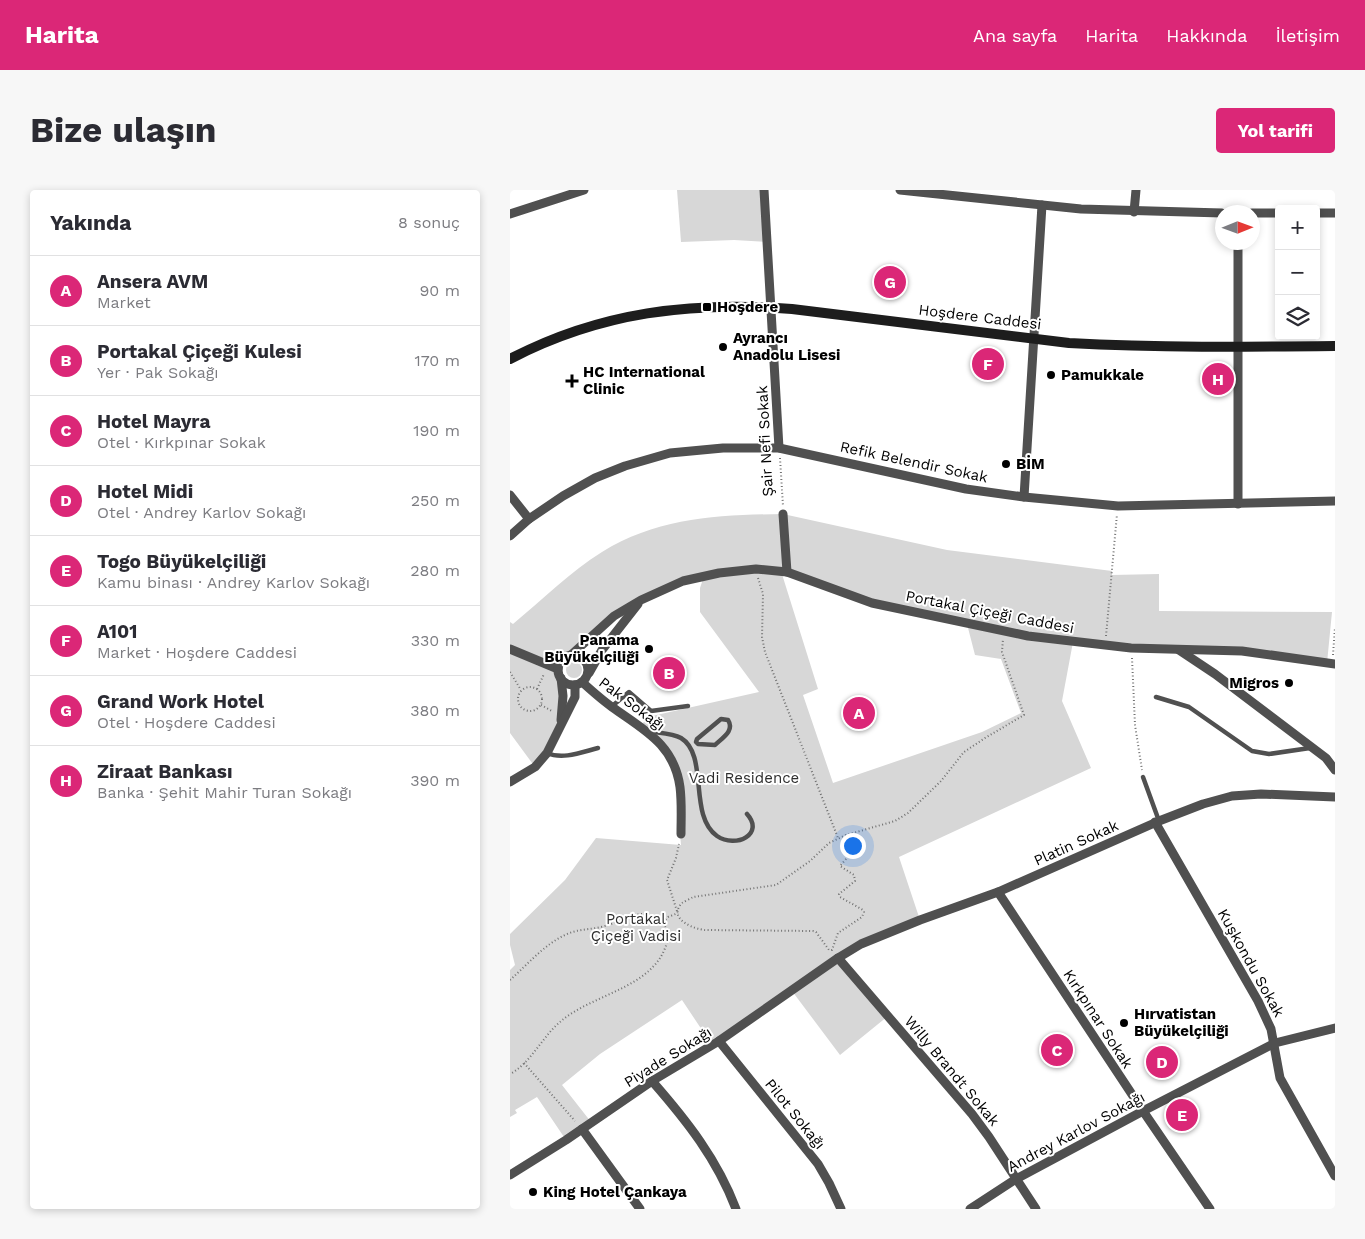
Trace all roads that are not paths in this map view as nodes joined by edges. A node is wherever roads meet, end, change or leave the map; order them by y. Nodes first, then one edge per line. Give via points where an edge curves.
1 (584, 190) edge
2 (764, 190) edge
3 (900, 190) edge
4 (1136, 190) edge
5 (1042, 205) junction
6 (1134, 212) junction
7 (1215, 213) edge
8 (1260, 213) edge
9 (1275, 213) edge
10 (1320, 213) edge
11 (1335, 213) edge
12 (510, 214) edge
13 (1238, 250) edge
14 (771, 308) junction
15 (1034, 338) junction
16 (1335, 346) edge
17 (1238, 348) junction
18 (510, 359) edge
19 (780, 448) junction
20 (510, 494) edge
21 (1024, 497) junction
22 (1335, 501) edge
23 (1238, 504) junction
24 (783, 514) road end
25 (528, 520) junction
26 (510, 536) edge
27 (787, 572) junction
28 (642, 600) junction
29 (510, 649) edge
30 (1179, 650) junction
31 (571, 655) junction
32 (1334, 664) edge
33 (558, 669) junction
34 (560, 678) junction
35 (582, 681) junction
36 (1156, 697) dead end
37 (688, 706) dead end
38 (611, 707) junction
39 (560, 727) junction
40 (646, 730) junction
41 (685, 742) junction
42 (696, 742) junction
43 (598, 748) dead end
44 (1312, 748) junction
45 (547, 753) junction
46 (1335, 770) edge
47 (1143, 777) road end
48 (510, 782) edge
49 (1335, 797) edge
50 (747, 814) dead end
51 (1157, 822) junction
52 (681, 834) road end
53 (998, 892) junction
54 (838, 958) junction
55 (1335, 1028) edge
56 (719, 1041) junction
57 (1275, 1043) junction
58 (652, 1081) junction
59 (1143, 1111) junction
60 (582, 1129) junction
61 (510, 1175) edge
62 (1335, 1176) edge
63 (1016, 1179) junction
64 (640, 1209) edge
65 (736, 1209) edge
66 (842, 1209) edge
67 (970, 1209) edge
68 (1036, 1209) edge
69 (1210, 1209) edge

1 - 12 street
2 - 14 street, Şair Nefi Sokak
3 - 5 street
4 - 6 street
5 - 6 street
5 - 15 street
6 - 7 street
8 - 9 street
10 - 11 street
13 - 17 street
14 - 15 main road, Hoşdere Caddesi
14 - 18 main road, Hoşdere Caddesi via 707,307 632,315 570,332
14 - 19 street, Şair Nefi Sokak
15 - 17 main road, Hoşdere Caddesi via 1117,346
15 - 21 street
16 - 17 main road, Hoşdere Caddesi
17 - 23 street
19 - 21 street, Refik Belendir Sokak via 957,487
19 - 25 street, Refik Belendir Sokak via 691,450 648,459 595,478
20 - 25 street
21 - 23 street, Refik Belendir Sokak via 1118,506
22 - 23 street, Refik Belendir Sokak
24 - 27 street, Şair Nefi Sokak
25 - 26 street, Refik Belendir Sokak
27 - 28 street, Portakal Çiçeği Caddesi via 756,569 719,573 683,581
27 - 30 street, Portakal Çiçeği Caddesi via 872,603 1005,632 1105,646
28 - 31 street, Portakal Çiçeği Caddesi via 614,616
28 - 35 street, Portakal Çiçeği Caddesi
29 - 33 street
30 - 32 street, Portakal Çiçeği Caddesi via 1242,651
30 - 44 street
31 - 33 street, Portakal Çiçeği Caddesi via 562,660
31 - 35 street via 585,660 589,670
33 - 34 street, Portakal Çiçeği Caddesi
34 - 35 street via 567,684
34 - 39 street, Portakal Çiçeği Caddesi via 563,696
35 - 38 street, Pak Sokağı
35 - 39 street, Portakal Çiçeği Caddesi
36 - 44 lane via 1189,707 1252,751 1269,754
37 - 38 lane via 651,711 629,692
38 - 40 street, Pak Sokağı
39 - 45 street, Portakal Çiçeği Caddesi
40 - 41 lane via 680,737
40 - 52 street, Pak Sokağı via 660,742 674,767 680,787
41 - 42 lane
41 - 50 lane via 695,761 703,812 712,831 723,838 744,840 752,828
42 - 42 lane via 715,744 730,730 730,723 725,719 717,721
43 - 45 lane via 567,756
44 - 46 street
45 - 48 street, Portakal Çiçeği Caddesi via 535,767
47 - 51 lane
49 - 51 street, Platin Sokak via 1232,796
51 - 53 street, Platin Sokak
51 - 57 street, Kuşkondu Sokak via 1258,1002
53 - 54 street, Platin Sokak via 861,944
53 - 59 street, Kırkpınar Sokak
54 - 56 street, Piyade Sokağı
54 - 63 street, Willy Brandt Sokak via 972,1114
55 - 57 street, Andrey Karlov Sokağı
56 - 58 street, Piyade Sokağı
56 - 66 street, Pilot Sokağı via 818,1164
57 - 59 street, Andrey Karlov Sokağı
57 - 62 street, Kuşkondu Sokak via 1280,1078
58 - 60 street, Piyade Sokağı
58 - 65 street via 684,1117 703,1145
59 - 63 street, Andrey Karlov Sokağı
59 - 69 street, Kırkpınar Sokak
60 - 61 street, Piyade Sokağı
60 - 64 street
63 - 67 street, Andrey Karlov Sokağı
63 - 68 street, Willy Brandt Sokak

